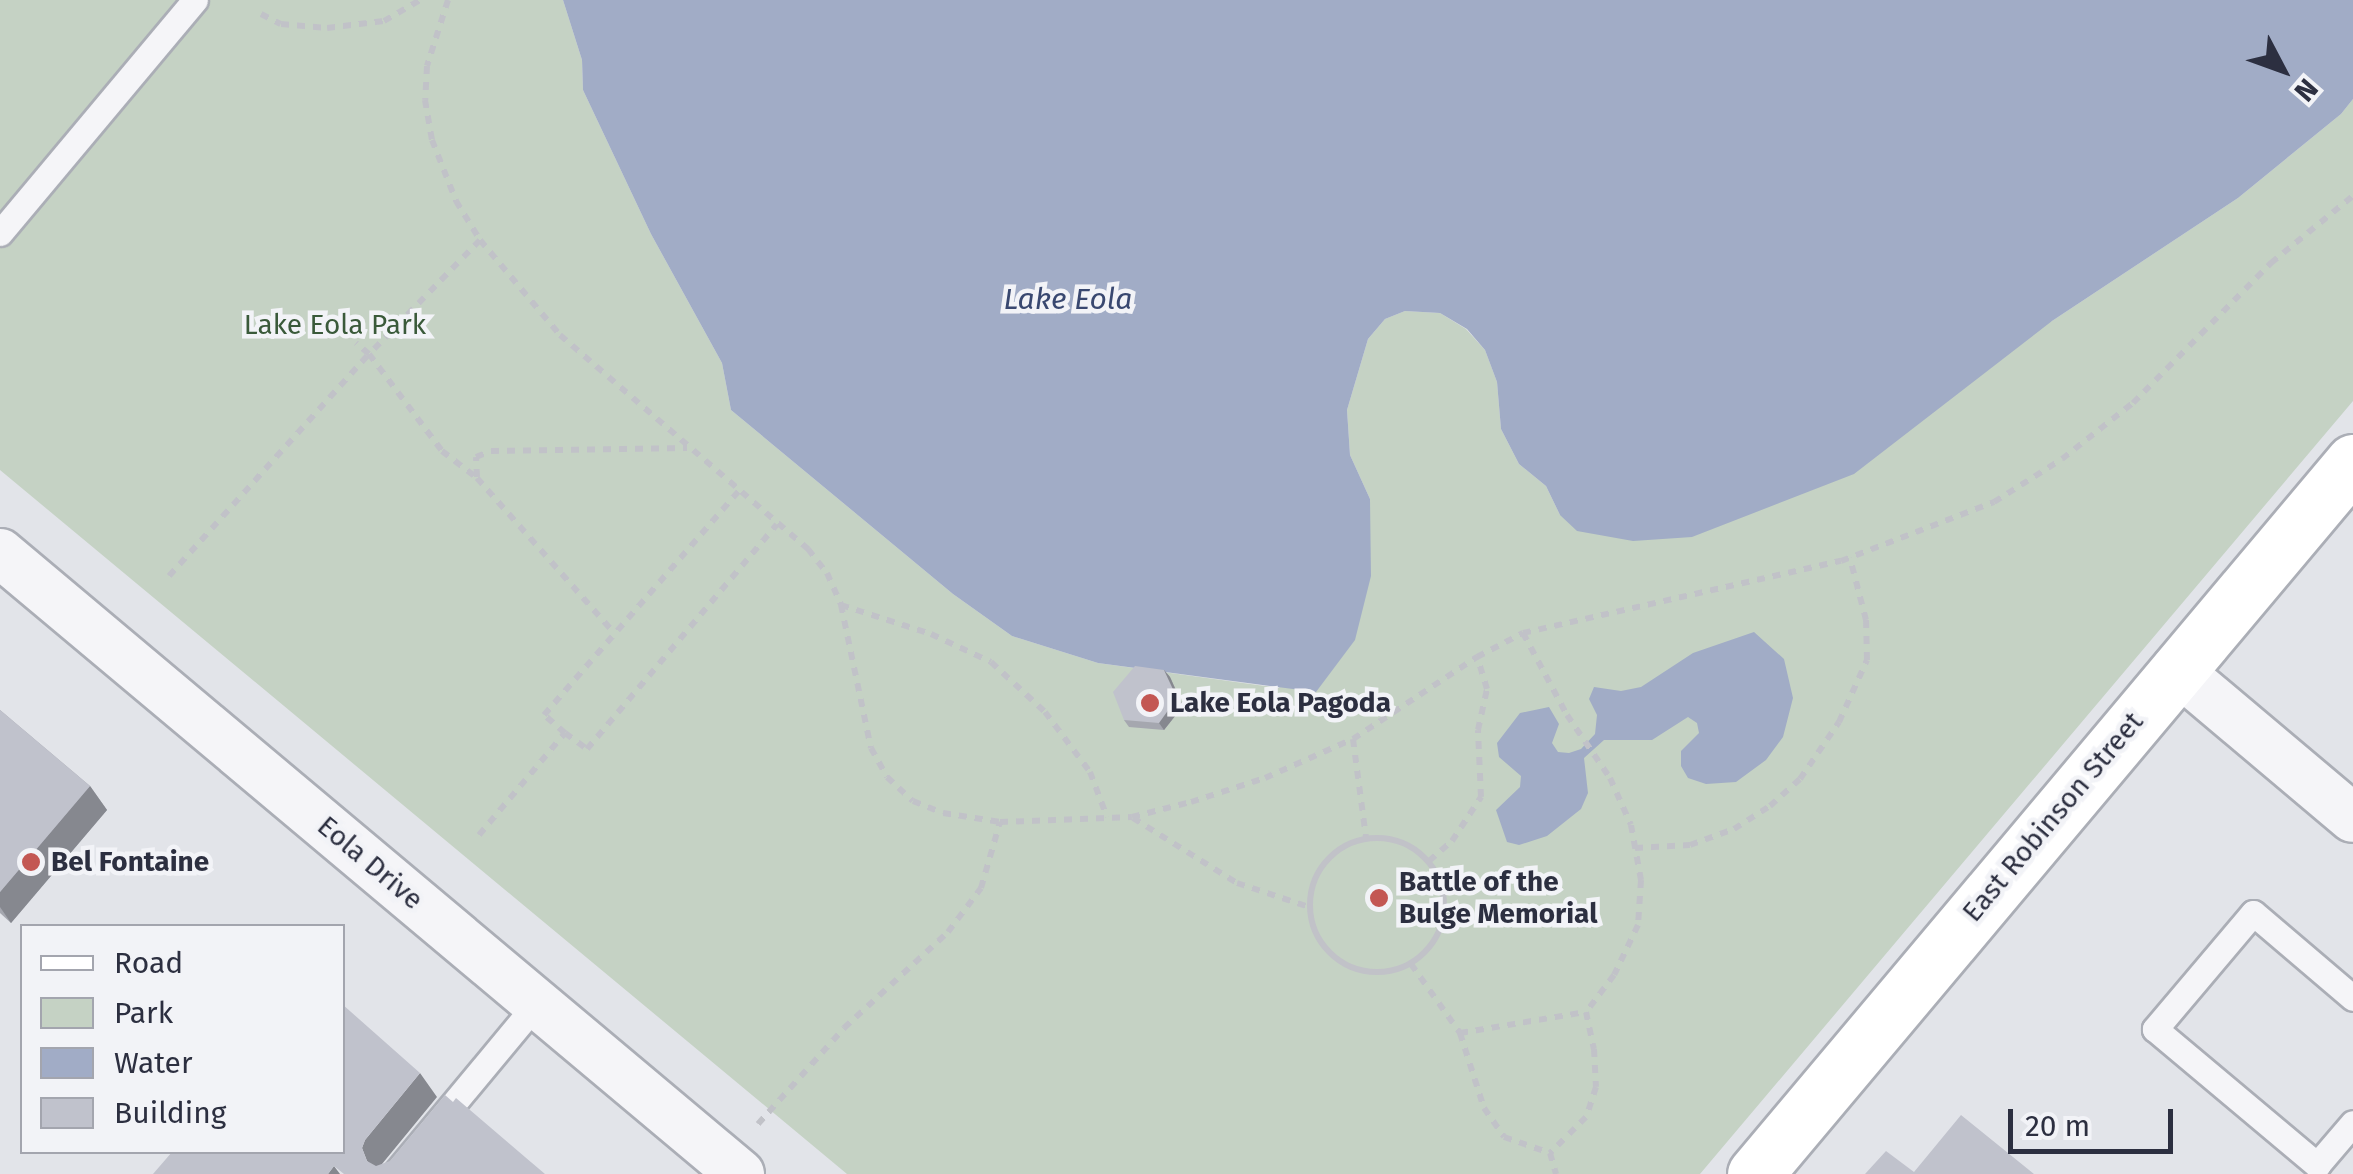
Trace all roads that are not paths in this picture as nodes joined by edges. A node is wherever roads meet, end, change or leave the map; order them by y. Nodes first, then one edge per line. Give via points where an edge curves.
1 (195, 0) edge
2 (0, 233) edge
3 (2353, 462) edge
4 (0, 553) edge
5 (2176, 669) junction
6 (2353, 818) edge
7 (2353, 998) edge
8 (538, 1004) junction
9 (2353, 1123) edge
10 (733, 1168) edge
11 (394, 1174) edge
12 (1755, 1174) edge

1 - 2 lane
3 - 5 main road, East Robinson Street
4 - 8 street, Eola Drive
5 - 6 street
5 - 12 main road, East Robinson Street
7 - 9 lane via 2252,913 2155,1029 2317,1165
8 - 10 street, Eola Drive
8 - 11 lane

